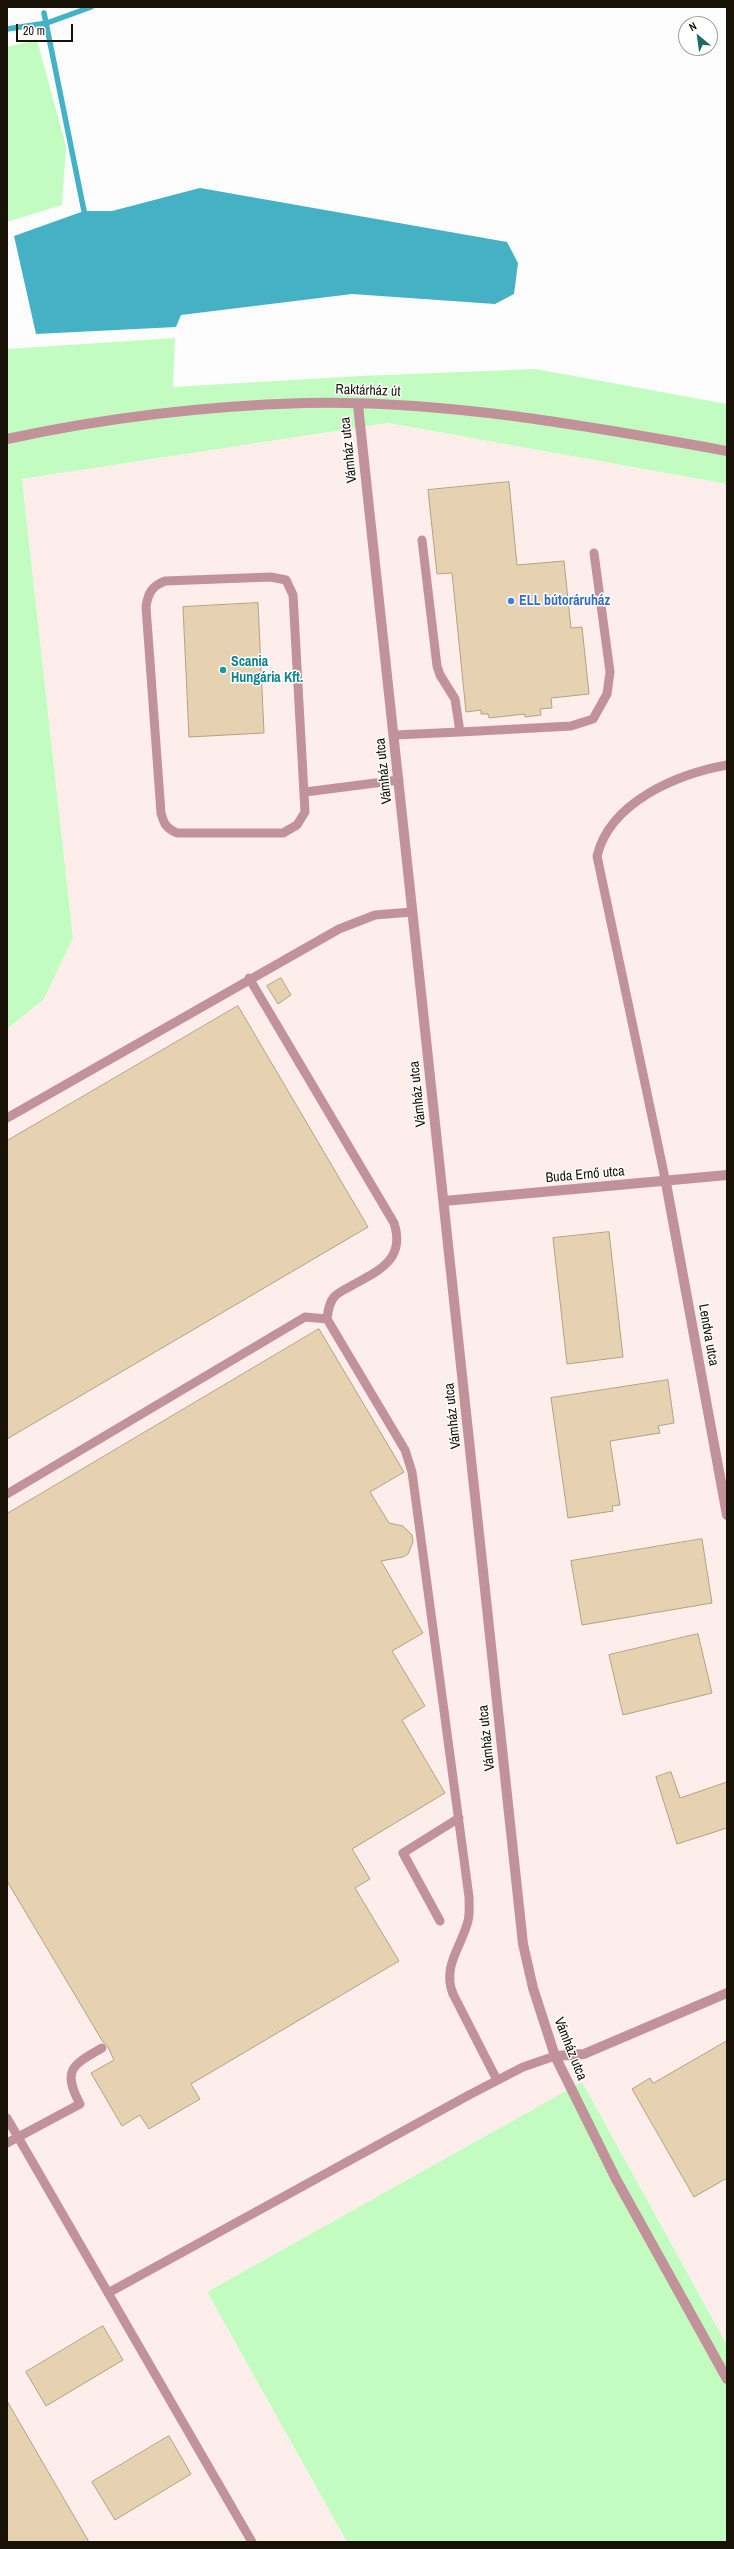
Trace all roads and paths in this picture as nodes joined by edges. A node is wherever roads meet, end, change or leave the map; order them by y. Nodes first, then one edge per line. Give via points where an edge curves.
1 (358, 405) junction
2 (7, 439) edge
3 (727, 451) edge
4 (422, 540) dead end
5 (594, 553) dead end
6 (460, 732) junction
7 (395, 735) junction
8 (727, 765) edge
9 (399, 780) junction
10 (305, 792) junction
11 (412, 912) junction
12 (248, 978) junction
13 (7, 1118) edge
14 (727, 1175) edge
15 (666, 1182) junction
16 (444, 1201) junction
17 (327, 1319) junction
18 (7, 1494) edge
19 (727, 1516) edge
20 (459, 1818) junction
21 (440, 1922) dead end
22 (727, 1993) edge
23 (102, 2048) dead end
24 (555, 2056) junction
25 (497, 2080) junction
26 (7, 2118) edge
27 (18, 2137) junction
28 (7, 2143) edge
29 (108, 2293) junction
30 (727, 2379) edge
31 (252, 2542) edge

1 - 2 street, Raktárház út via 305,403 176,412
1 - 3 street, Raktárház út via 506,415
1 - 7 street, Vámház utca
4 - 6 lane via 437,666 455,698
5 - 6 lane via 610,672 607,694 593,719 571,726
6 - 7 lane
7 - 9 street, Vámház utca
8 - 15 lane via 684,777 659,788 633,805 617,817 605,834 597,856
9 - 10 lane
9 - 11 street, Vámház utca
10 - 10 lane via 305,812 302,820 291,830 283,833 177,832 168,829 163,822 146,607 150,590 157,584 165,581 271,577 286,580 290,586
11 - 12 lane via 389,912 363,918 339,928
11 - 16 street, Vámház utca
12 - 13 lane
12 - 17 lane via 394,1223 397,1233 394,1255 385,1266 335,1296
14 - 15 street, Buda Ernő utca
15 - 16 street, Buda Ernő utca
15 - 19 street, Lendva utca
16 - 24 street, Vámház utca via 523,1944 533,1988
17 - 18 lane via 305,1316
17 - 20 lane via 409,1459
20 - 21 lane via 404,1852
20 - 25 lane via 469,1913 465,1931 451,1961 448,1981 452,1994
22 - 24 street via 584,2054
23 - 27 lane via 78,2062 73,2069 70,2081 80,2104
24 - 25 lane
24 - 30 street, Vámház utca via 616,2179
25 - 29 lane
26 - 27 lane
27 - 28 lane
27 - 29 lane
29 - 31 lane

